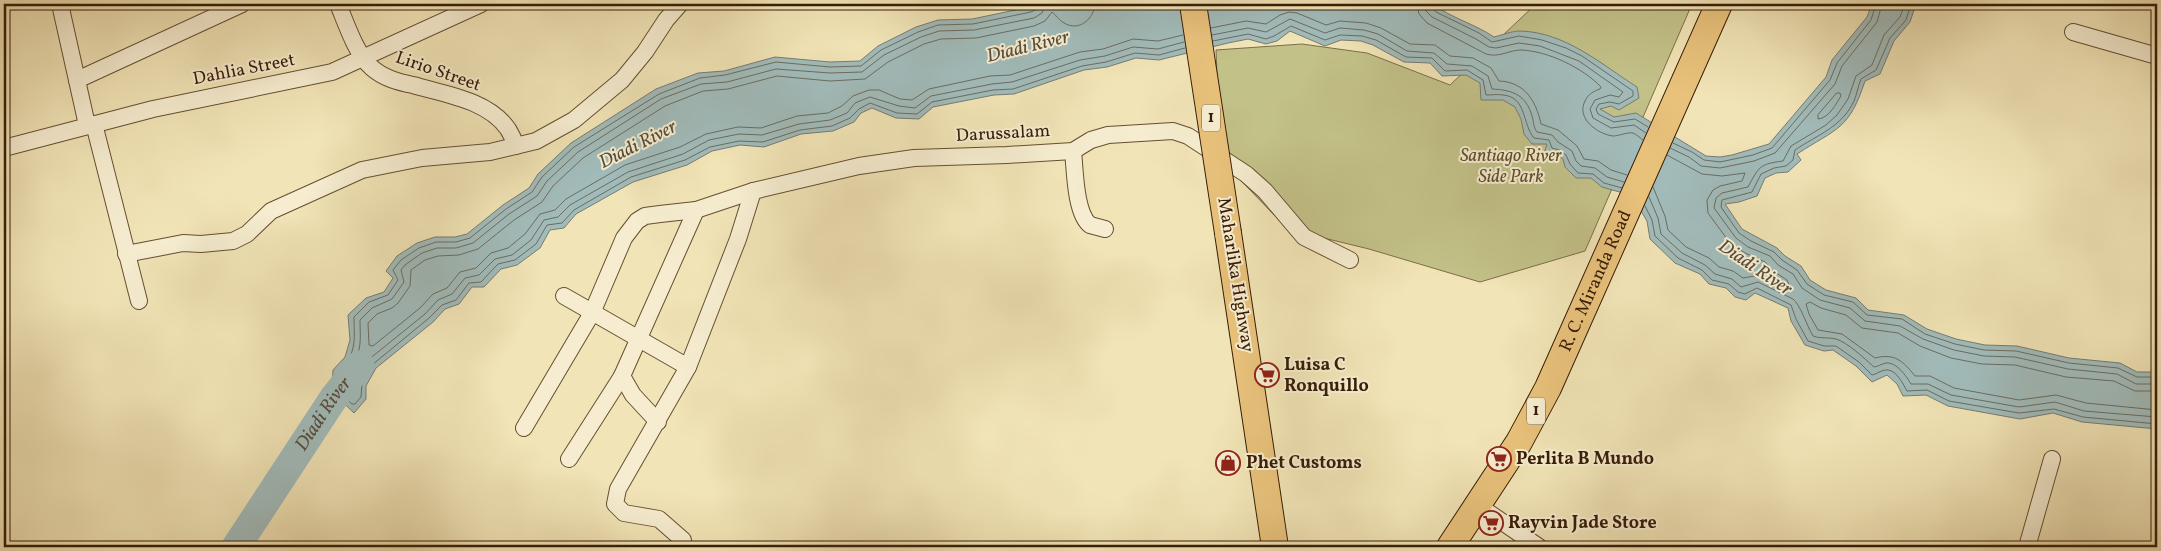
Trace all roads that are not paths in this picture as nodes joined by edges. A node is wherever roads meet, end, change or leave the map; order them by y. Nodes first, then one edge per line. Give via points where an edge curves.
1 (60, 4) edge
2 (242, 4) edge
3 (338, 4) edge
4 (481, 4) edge
5 (680, 4) edge
6 (1193, 4) edge
7 (1719, 4) edge
8 (2073, 32) dead end
9 (2157, 56) edge
10 (363, 59) junction
11 (77, 80) junction
12 (90, 124) junction
13 (516, 146) junction
14 (4, 148) edge
15 (1073, 151) junction
16 (753, 191) junction
17 (696, 210) junction
18 (1105, 228) dead end
19 (126, 254) junction
20 (1350, 260) dead end
21 (564, 296) dead end
22 (139, 301) dead end
23 (592, 313) junction
24 (640, 340) junction
25 (688, 367) junction
26 (622, 376) junction
27 (658, 422) junction
28 (524, 428) dead end
29 (569, 459) dead end
30 (2052, 459) dead end
31 (1479, 506) junction
32 (683, 545) edge
33 (1275, 547) edge
34 (1450, 547) edge
35 (1538, 547) edge
36 (2027, 547) edge

1 - 11 street
2 - 11 street
3 - 10 street
4 - 10 street, Dahlia Street
5 - 13 street via 640,59 598,102 554,132
6 - 33 main road, Maharlika Highway / 1, bridge
7 - 31 main road, R. C. Miranda Road / 1 via 1548,388
8 - 9 street
10 - 12 street, Dahlia Street via 305,79
10 - 13 street, Lirio Street via 372,69 392,80 481,107 508,129
11 - 12 street
12 - 14 street, Dahlia Street
12 - 19 street
13 - 19 street via 490,152 422,158 362,170 271,211 247,234 233,241 183,243
15 - 16 street, Darussalam via 914,158 859,166
15 - 18 street via 1082,213 1090,225
15 - 20 street, Darussalam via 1091,140 1108,135 1173,131 1188,136 1246,174 1304,237
16 - 17 street, Darussalam
16 - 25 street via 738,239
17 - 23 street, Darussalam via 645,216 632,226
17 - 24 street
19 - 22 street
21 - 23 street
23 - 24 street
23 - 28 street, Darussalam
24 - 25 street
24 - 26 street
25 - 27 street
26 - 27 street via 638,402
26 - 29 street
27 - 32 street via 618,489 615,504 624,513 659,520
30 - 36 street
31 - 34 main road, R. C. Miranda Road / 1
31 - 35 street

